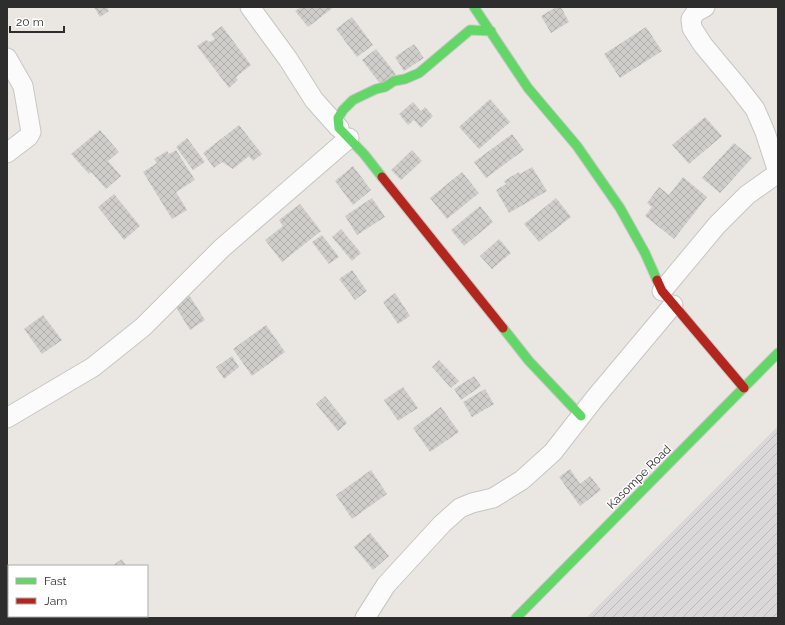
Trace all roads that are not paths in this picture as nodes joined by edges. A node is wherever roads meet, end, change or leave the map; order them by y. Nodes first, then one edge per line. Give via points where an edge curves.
1 (250, 7) edge
2 (474, 7) edge
3 (705, 7) edge
4 (491, 31) junction
5 (7, 58) edge
6 (344, 133) junction
7 (7, 153) edge
8 (778, 172) edge
9 (667, 298) junction
10 (778, 353) edge
11 (744, 388) junction
12 (581, 416) junction
13 (7, 418) edge
14 (365, 618) edge
15 (516, 618) edge

1 - 6 street via 314,100
2 - 4 street
3 - 8 street via 696,12 691,19 692,28 703,46 755,109
4 - 6 street via 470,30 419,73 394,81 353,100 338,118
4 - 9 street via 528,88 577,146 620,208
5 - 7 street via 23,86 31,132
6 - 12 street via 364,154 529,361
6 - 13 street via 137,332 94,367
8 - 9 street via 747,195 717,225
9 - 11 street
9 - 12 street
10 - 11 street, Kasompe Road
11 - 15 street, Kasompe Road
12 - 14 street via 553,452 522,480 493,498 460,508 442,524 386,585

